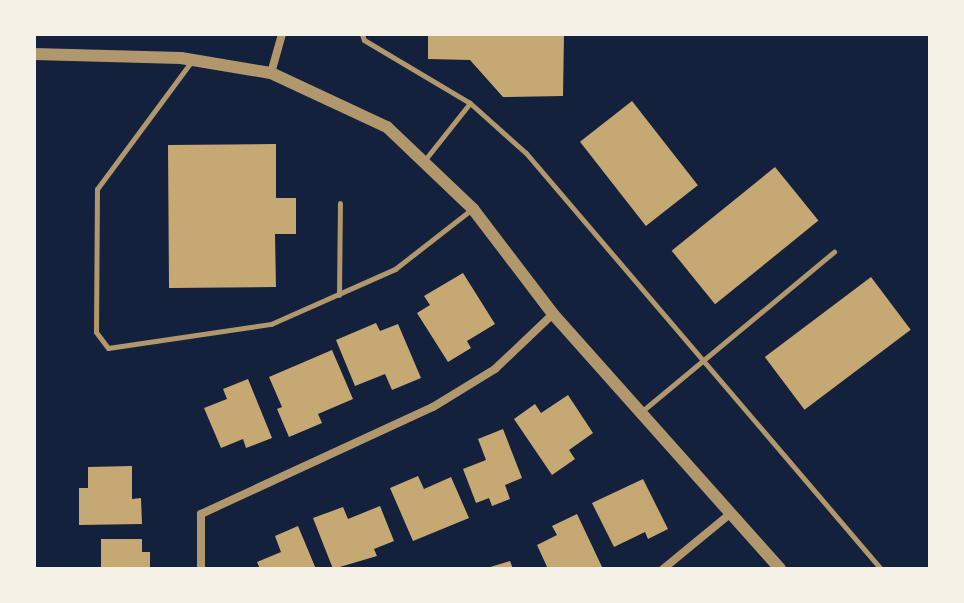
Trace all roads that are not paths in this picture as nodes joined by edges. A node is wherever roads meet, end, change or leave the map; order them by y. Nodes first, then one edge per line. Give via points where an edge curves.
1 (282, 34) edge
2 (362, 34) edge
3 (34, 54) edge
4 (193, 60) junction
5 (271, 73) junction
6 (470, 103) junction
7 (424, 162) junction
8 (340, 203) dead end
9 (473, 209) junction
10 (834, 252) dead end
11 (339, 295) junction
12 (553, 314) junction
13 (704, 362) junction
14 (640, 412) junction
15 (730, 514) junction
16 (201, 569) edge
17 (663, 569) edge
18 (780, 569) edge
19 (881, 569) edge

1 - 5 street
2 - 6 lane
3 - 4 street
4 - 5 street
4 - 11 lane via 97,189 96,332 108,348 271,324
5 - 7 street via 387,127
6 - 7 lane
6 - 13 lane via 526,153
7 - 9 street
8 - 11 lane
9 - 11 lane via 395,269
9 - 12 street
10 - 13 lane
12 - 14 street
12 - 16 street via 495,369 433,407 201,514
13 - 14 lane
13 - 19 lane
14 - 15 street
15 - 17 street
15 - 18 street

